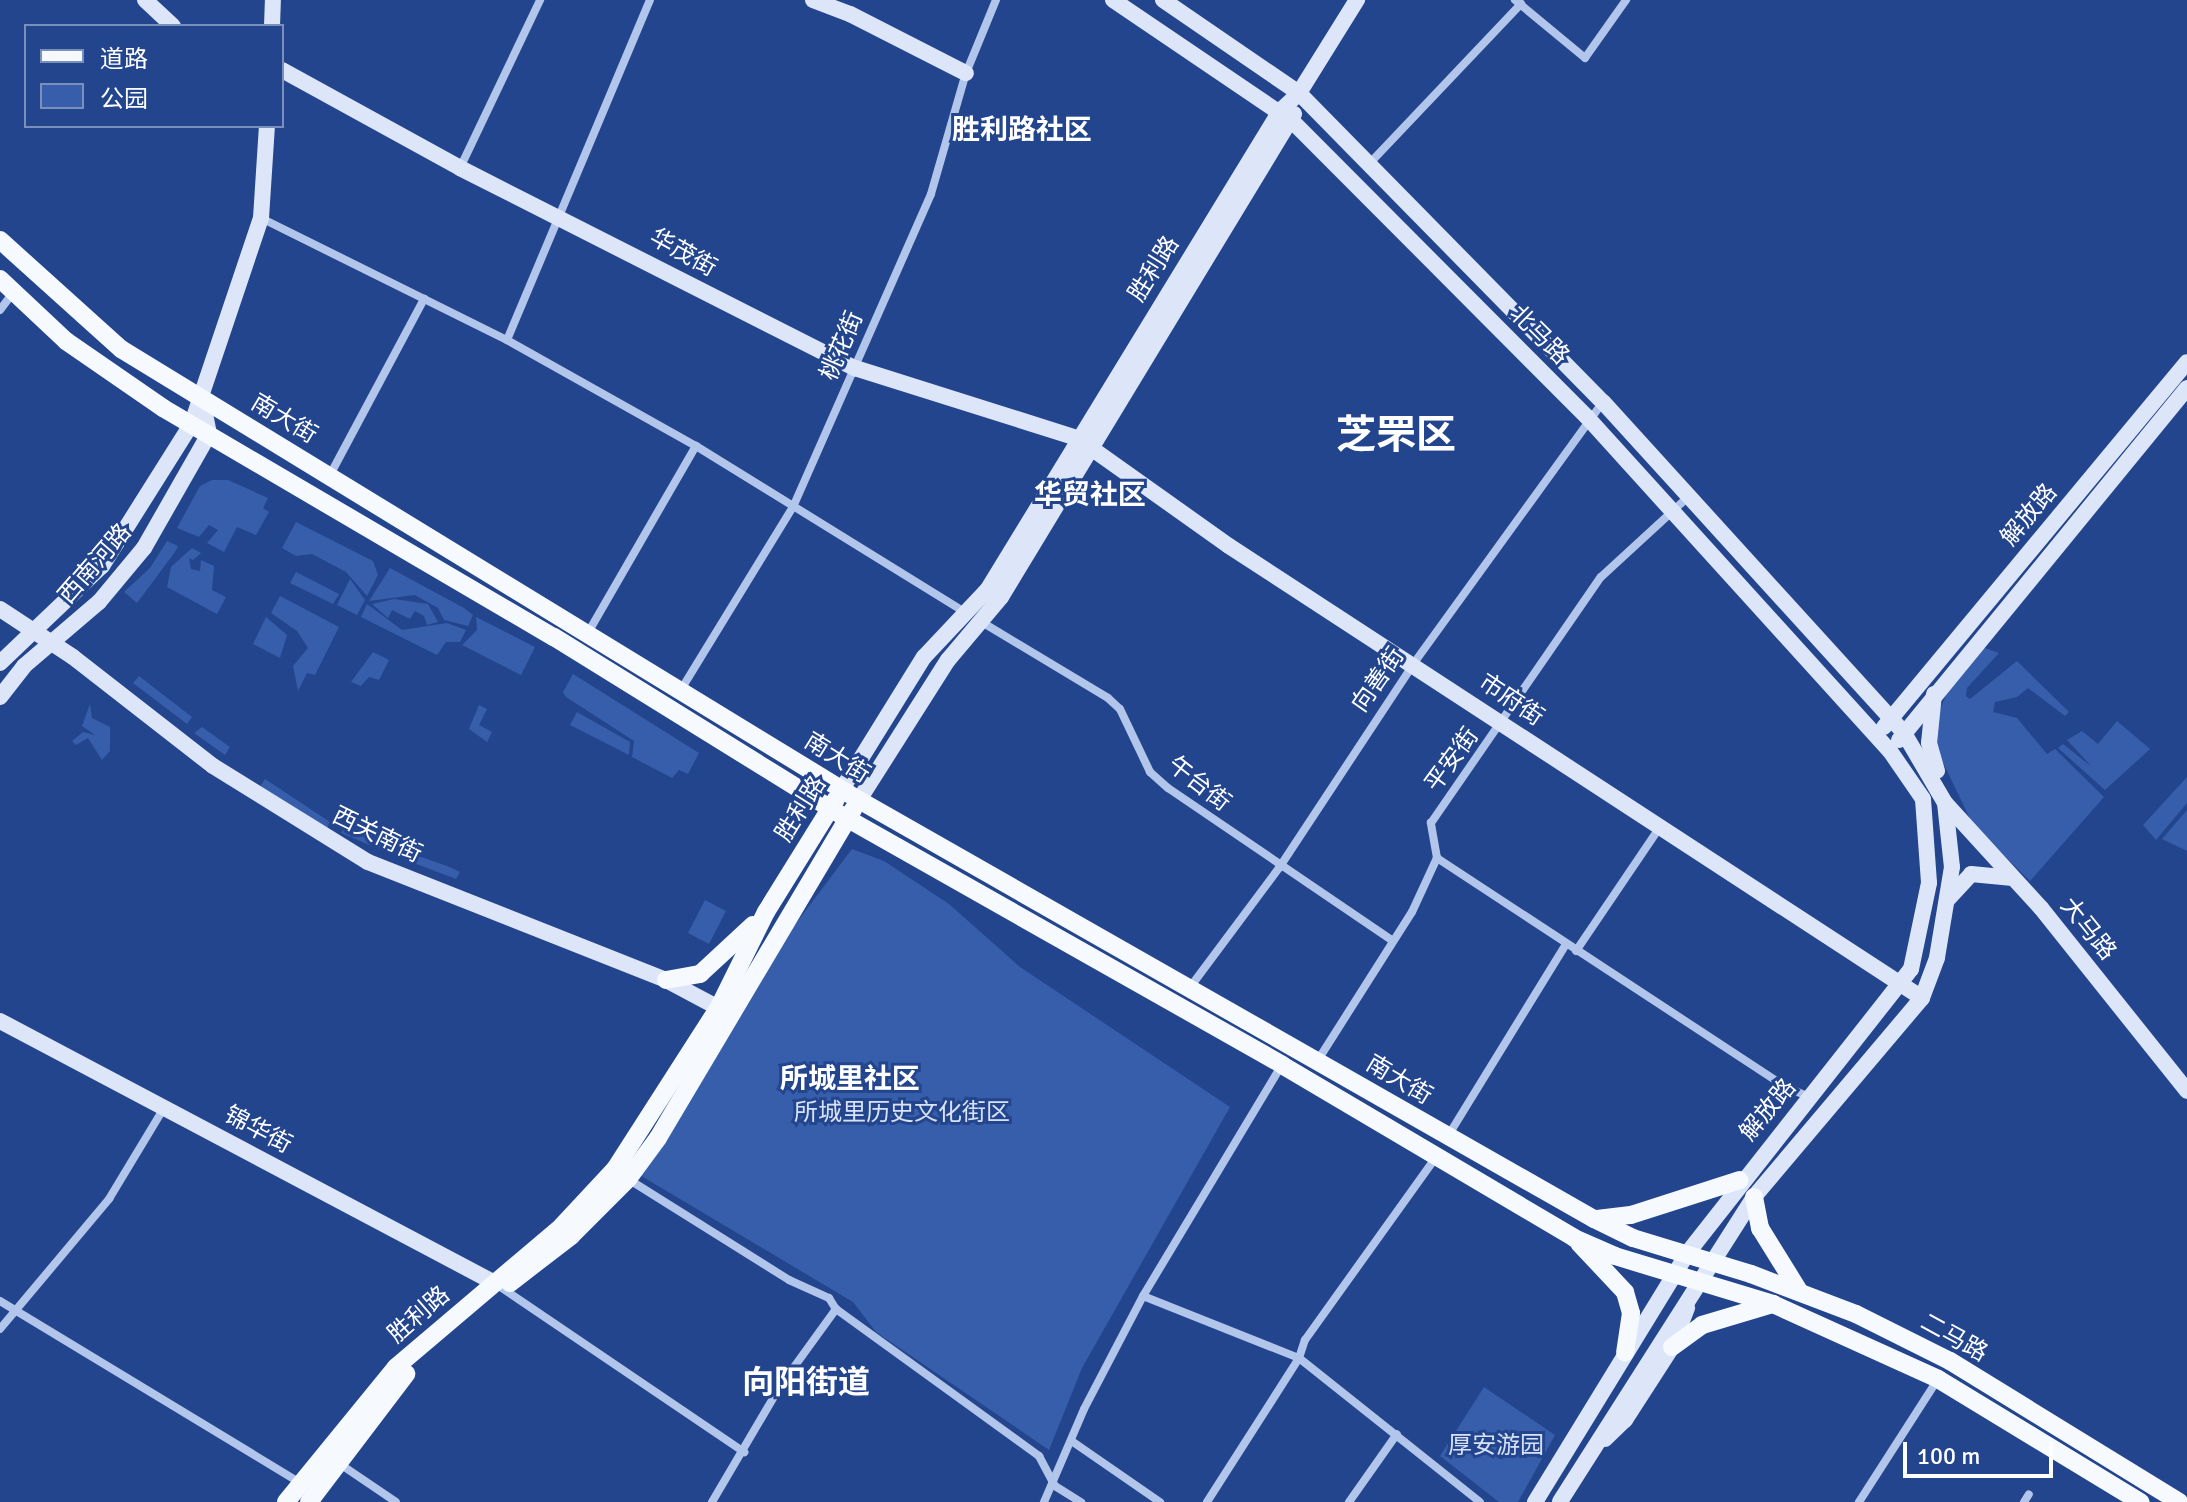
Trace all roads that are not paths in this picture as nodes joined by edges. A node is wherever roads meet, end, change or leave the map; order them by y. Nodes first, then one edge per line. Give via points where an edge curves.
1 (145, 0) edge
2 (273, 0) edge
3 (540, 0) edge
4 (650, 0) edge
5 (813, 0) edge
6 (996, 0) edge
7 (1113, 0) edge
8 (1163, 0) edge
9 (1357, 0) edge
10 (1626, 0) edge
11 (1518, 2) edge
12 (171, 24) edge
13 (272, 24) edge
14 (284, 71) edge
15 (966, 73) junction
16 (1299, 93) junction
17 (1286, 116) junction
18 (267, 128) edge
19 (1369, 164) junction
20 (460, 168) junction
21 (261, 218) junction
22 (561, 218) junction
23 (0, 240) edge
24 (7, 286) edge
25 (424, 299) junction
26 (0, 310) edge
27 (507, 340) junction
28 (2187, 362) edge
29 (855, 368) junction
30 (2187, 388) edge
31 (202, 399) junction
32 (1603, 402) junction
33 (1587, 417) junction
34 (192, 423) junction
35 (209, 434) junction
36 (1084, 442) junction
37 (696, 446) junction
38 (330, 475) junction
39 (1689, 496) junction
40 (793, 507) junction
41 (1673, 511) junction
42 (0, 609) edge
43 (974, 617) junction
44 (35, 630) junction
45 (589, 631) junction
46 (55, 644) junction
47 (0, 663) edge
48 (1414, 663) junction
49 (682, 688) junction
50 (1934, 694) junction
51 (0, 697) edge
52 (1891, 719) junction
53 (1503, 724) junction
54 (1904, 733) junction
55 (1877, 736) junction
56 (1890, 751) junction
57 (842, 789) junction
58 (1923, 799) junction
59 (859, 800) junction
60 (1945, 803) junction
61 (830, 809) junction
62 (848, 819) junction
63 (1660, 827) junction
64 (1437, 858) junction
65 (1279, 868) junction
66 (2013, 878) junction
67 (1947, 900) junction
68 (766, 912) junction
69 (1392, 940) junction
70 (1566, 944) junction
71 (1576, 951) junction
72 (666, 980) junction
73 (1902, 985) junction
74 (1191, 986) junction
75 (1922, 998) junction
76 (727, 1012) junction
77 (0, 1021) edge
78 (1318, 1060) junction
79 (1282, 1065) junction
80 (2187, 1091) edge
81 (1810, 1098) junction
82 (164, 1108) junction
83 (1448, 1137) junction
84 (1437, 1157) junction
85 (622, 1174) junction
86 (1740, 1180) junction
87 (1754, 1197) junction
88 (1594, 1219) junction
89 (1574, 1238) junction
90 (1687, 1254) junction
91 (1711, 1261) junction
92 (1675, 1274) junction
93 (498, 1285) junction
94 (1694, 1287) junction
95 (1799, 1291) junction
96 (1143, 1296) junction
97 (0, 1301) edge
98 (1773, 1304) junction
99 (16, 1309) junction
100 (836, 1309) junction
101 (0, 1329) edge
102 (1672, 1347) junction
103 (1625, 1353) junction
104 (1299, 1358) junction
105 (1938, 1379) junction
106 (1397, 1434) junction
107 (1073, 1442) junction
108 (744, 1452) junction
109 (1589, 1454) junction
110 (330, 1458) junction
111 (299, 1482) junction
112 (1055, 1486) junction
113 (286, 1502) edge
114 (309, 1502) edge
115 (396, 1502) edge
116 (712, 1502) edge
117 (1044, 1502) edge
118 (1081, 1502) edge
119 (1160, 1502) edge
120 (1207, 1502) edge
121 (1349, 1502) edge
122 (1480, 1502) edge
123 (1535, 1502) edge
124 (1560, 1502) edge
125 (1859, 1502) edge
126 (2140, 1502) edge
127 (2179, 1502) edge

1 - 12 main road
2 - 13 main road
3 - 20 street
4 - 22 street
5 - 15 main road
6 - 15 street, 桃花街
7 - 17 main road, 北马路
8 - 16 main road, 北马路
9 - 16 main road, 胜利路
10 - 11 street via 1585,58
11 - 19 street
14 - 20 main road, 华茂街
15 - 29 street, 桃花街 via 931,194
16 - 17 main road, 胜利路
16 - 19 main road, 北马路
17 - 33 main road, 北马路
17 - 36 main road, 胜利路
18 - 21 main road, 西南河路
19 - 32 main road, 北马路
20 - 22 main road, 华茂街
21 - 25 street, 午台街
21 - 31 main road, 西南河路 via 212,355
22 - 27 street
22 - 29 main road, 华茂街
23 - 31 main road, 南大街 via 111,342
24 - 26 street
24 - 34 main road, 南大街 via 102,368
25 - 27 street, 午台街
25 - 38 street
27 - 37 street, 午台街
28 - 52 main road, 解放路
29 - 36 main road, 华茂街
29 - 40 street, 桃花街
30 - 50 main road, 解放路
31 - 34 main road, 西南河路
31 - 35 main road, 西南河路
31 - 38 main road, 南大街
32 - 33 street, 向善街
32 - 39 main road, 北马路
33 - 41 main road, 北马路
33 - 48 street, 向善街
34 - 35 main road, 南大街
34 - 44 main road, 西南河路 via 102,566
35 - 46 main road, 西南河路 via 144,548
35 - 61 main road, 南大街 via 554,637
36 - 43 main road, 胜利路
36 - 48 main road, 市府街 via 1229,546
37 - 40 street, 午台街
37 - 45 street
38 - 45 main road, 南大街
39 - 41 street, 平安街
39 - 52 main road, 北马路
40 - 43 street, 午台街
40 - 49 street, 桃花街
41 - 53 street, 平安街 via 1601,577
41 - 55 main road, 北马路
42 - 44 main road, 西关南街
43 - 57 main road, 胜利路 via 924,657
43 - 59 main road, 胜利路
43 - 65 street, 午台街 via 1108,698 1120,709 1150,772
44 - 46 main road, 西关南街
44 - 47 main road, 西南河路
45 - 49 main road, 南大街
46 - 51 main road, 西南河路 via 24,666
46 - 72 main road, 西关南街 via 213,766 368,862
48 - 53 main road, 市府街
48 - 65 street, 向善街
49 - 57 main road, 南大街
50 - 54 main road, 解放路
50 - 60 main road, 大马路 via 1929,743
52 - 54 main road, 北马路
52 - 55 main road, 解放路
53 - 63 main road, 市府街
53 - 64 street, 平安街 via 1431,823
54 - 56 main road, 解放路
54 - 60 main road, 解放路
55 - 56 main road, 北马路
56 - 58 main road
57 - 59 main road, 南大街
57 - 61 main road, 胜利路
58 - 60 main road
58 - 73 main road, 解放路 via 1929,883 1918,946
59 - 62 main road, 胜利路
59 - 74 main road, 南大街
60 - 66 main road, 大马路
60 - 67 main road, 解放路 via 1952,867
61 - 62 main road, 南大街
61 - 68 main road, 胜利路
62 - 76 main road, 胜利路
62 - 79 main road, 南大街
63 - 71 street
63 - 73 main road, 市府街
64 - 69 street, 平安街 via 1412,912
64 - 70 street
65 - 69 street, 午台街
65 - 74 street, 向善街
66 - 67 main road via 1971,874
66 - 80 main road, 大马路
67 - 75 main road, 解放路 via 1937,958
68 - 72 main road via 712,966 690,978
68 - 76 main road, 胜利路
69 - 78 street, 平安街
70 - 71 street
70 - 83 street
71 - 81 street
72 - 76 main road, 西关南街
73 - 75 main road, 市府街
73 - 81 main road, 解放路
74 - 78 main road, 南大街
75 - 87 main road, 解放路
76 - 85 main road, 胜利路
77 - 82 main road, 锦华街
78 - 83 main road, 南大街
79 - 84 main road, 南大街
79 - 96 street
81 - 86 main road, 解放路
82 - 93 main road, 锦华街
82 - 99 street via 109,1199
83 - 88 main road, 南大街
84 - 89 main road, 南大街
84 - 104 street via 1305,1340
85 - 93 main road, 胜利路
85 - 100 street via 789,1280 829,1298
86 - 88 main road via 1631,1215
86 - 90 main road, 解放路
87 - 91 main road, 解放路
87 - 95 main road via 1760,1228
88 - 90 main road, 南大街 via 1633,1238
89 - 92 main road, 南大街
89 - 103 main road via 1625,1292 1631,1313
90 - 91 main road, 二马路
90 - 92 main road, 解放路
91 - 94 main road, 解放路
91 - 95 main road, 二马路
92 - 94 main road, 二马路
92 - 103 main road, 解放路
93 - 108 street
93 - 110 main road, 胜利路 via 396,1367
94 - 98 main road, 二马路
94 - 102 main road
94 - 109 main road, 解放路
95 - 127 main road, 二马路 via 1950,1361
96 - 104 street
96 - 107 street via 1084,1409
97 - 99 street
98 - 102 main road via 1702,1325
98 - 105 main road, 二马路
99 - 101 street
99 - 111 street
100 - 108 street via 781,1385
100 - 112 street via 1039,1456
102 - 109 main road via 1625,1420
103 - 123 main road, 解放路
104 - 106 street
104 - 120 street
105 - 125 street
105 - 126 main road, 二马路
106 - 121 street
106 - 122 street
107 - 112 street
107 - 119 street
108 - 116 street
109 - 124 main road, 解放路
110 - 111 main road, 胜利路
110 - 114 main road, 胜利路
110 - 115 street
111 - 113 main road, 胜利路
112 - 117 street
112 - 118 street

